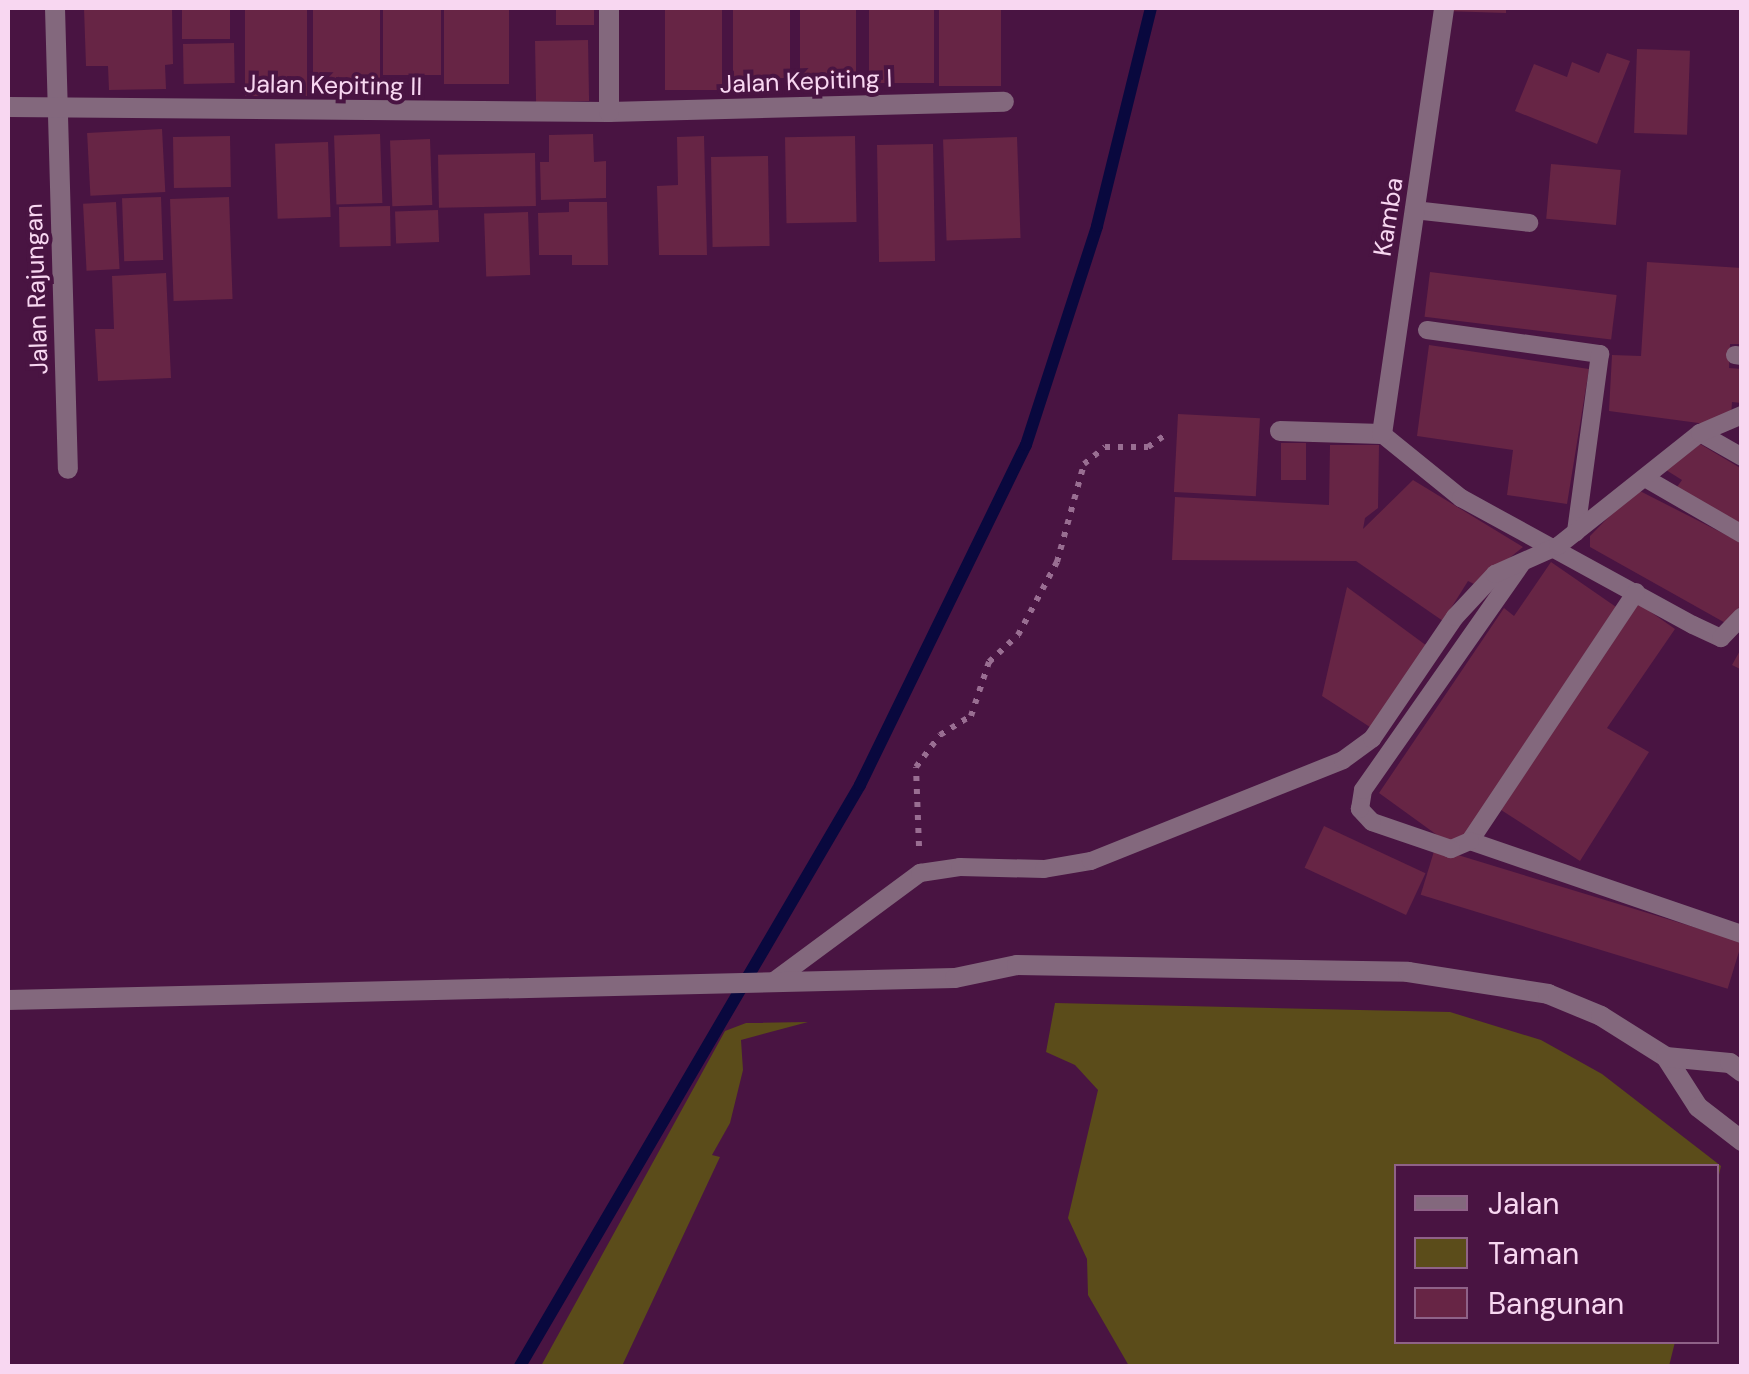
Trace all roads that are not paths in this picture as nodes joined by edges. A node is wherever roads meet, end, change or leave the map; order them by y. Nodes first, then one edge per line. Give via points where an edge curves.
1 (55, 8) edge
2 (609, 8) edge
3 (1444, 8) edge
4 (1004, 102) dead end
5 (8, 107) edge
6 (57, 108) junction
7 (608, 112) junction
8 (1414, 210) junction
9 (1529, 222) dead end
10 (1427, 330) dead end
11 (1742, 415) edge
12 (1280, 431) dead end
13 (1700, 433) junction
14 (1382, 434) junction
15 (1742, 457) edge
16 (68, 469) dead end
17 (1644, 478) junction
18 (1576, 532) junction
19 (1742, 534) edge
20 (1558, 546) junction
21 (1522, 562) junction
22 (1636, 592) junction
23 (1742, 616) edge
24 (1470, 841) junction
25 (1742, 934) edge
26 (774, 981) junction
27 (8, 1000) edge
28 (1666, 1058) junction
29 (1742, 1072) edge
30 (1742, 1142) edge

1 - 6 street, Jalan Rajungan
2 - 7 street
3 - 8 street, Kamba
4 - 7 street, Jalan Kepiting I
5 - 6 street, Jalan Kepiting II
6 - 7 street, Jalan Kepiting II
6 - 16 street, Jalan Rajungan
8 - 9 lane
8 - 14 street, Kamba
10 - 18 lane via 1600,354
11 - 13 lane
12 - 14 street
13 - 15 lane
13 - 17 lane
14 - 20 lane via 1461,498
17 - 18 lane
17 - 19 lane
18 - 20 lane
20 - 21 lane
20 - 22 lane
21 - 24 lane via 1363,790 1360,809 1372,822 1452,849
21 - 26 lane via 1495,574 1455,617 1372,739 1343,760 1091,861 1044,870 960,867 912,880
22 - 23 lane via 1721,638
22 - 24 lane
24 - 25 lane
26 - 27 street
26 - 28 street via 955,978 1017,965 1069,964 1408,972 1548,994 1618,1025
28 - 29 street via 1730,1062
28 - 30 street via 1698,1107

